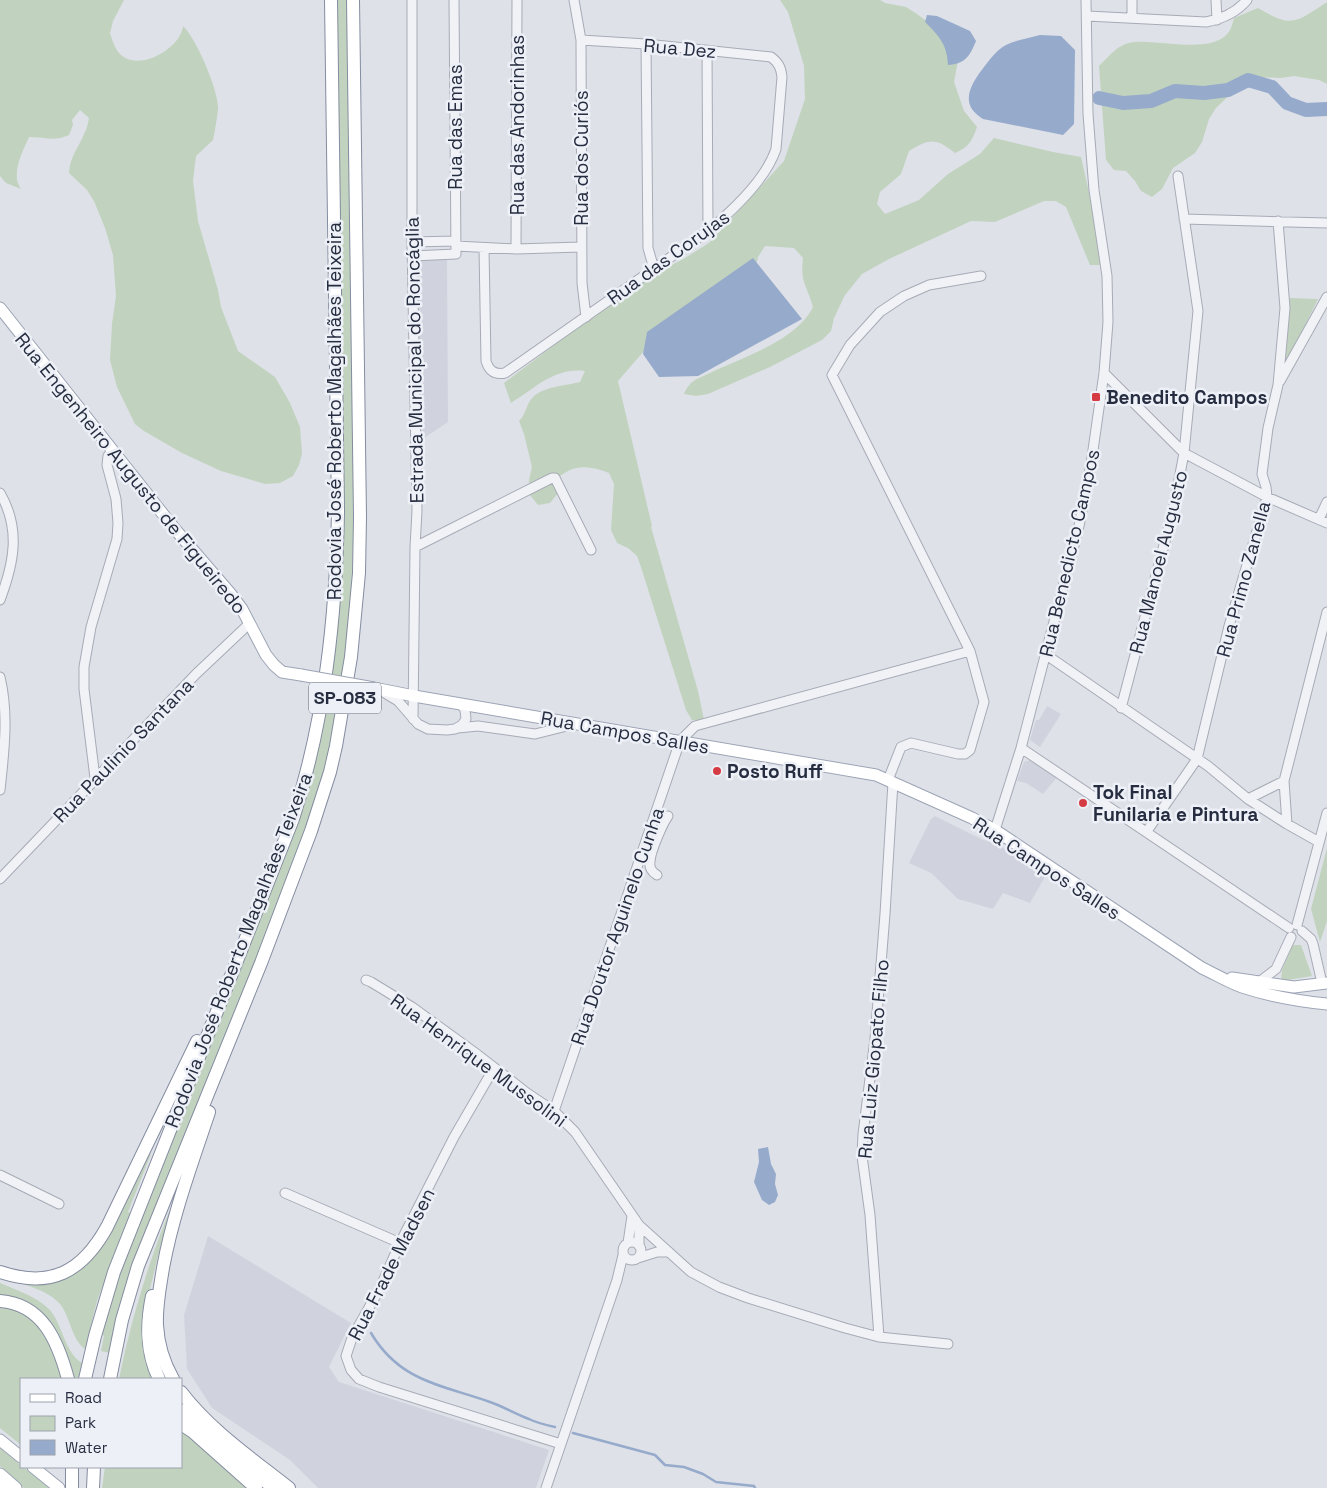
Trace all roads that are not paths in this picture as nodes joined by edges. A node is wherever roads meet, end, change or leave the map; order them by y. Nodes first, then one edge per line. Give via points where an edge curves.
1 (331, 0) edge
2 (353, 0) edge
3 (412, 0) edge
4 (454, 0) edge
5 (517, 0) edge
6 (573, 0) edge
7 (1086, 0) edge
8 (1132, 0) edge
9 (1216, 0) edge
10 (1247, 0) edge
11 (1087, 16) junction
12 (1132, 18) junction
13 (1217, 20) junction
14 (581, 40) junction
15 (646, 44) junction
16 (707, 50) junction
17 (778, 62) joint
18 (1178, 176) dead end
19 (1184, 219) junction
20 (1278, 221) junction
21 (1327, 223) edge
22 (708, 231) junction
23 (412, 242) junction
24 (456, 247) junction
25 (581, 247) junction
26 (484, 248) junction
27 (516, 249) junction
28 (412, 256) junction
29 (654, 269) junction
30 (981, 276) dead end
31 (1327, 296) edge
32 (0, 308) edge
33 (586, 317) junction
34 (1104, 373) junction
35 (1278, 385) junction
36 (112, 450) junction
37 (1184, 453) junction
38 (0, 493) edge
39 (1267, 497) junction
40 (1327, 502) edge
41 (1323, 521) edge
42 (415, 547) junction
43 (591, 550) dead end
44 (0, 600) edge
45 (1327, 612) edge
46 (250, 624) junction
47 (970, 650) junction
48 (1046, 654) junction
49 (0, 677) edge
50 (375, 688) junction
51 (414, 696) junction
52 (431, 699) junction
53 (461, 704) junction
54 (1121, 708) junction
55 (413, 719) junction
56 (578, 724) junction
57 (458, 728) junction
58 (680, 741) junction
59 (1021, 748) junction
60 (1196, 759) junction
61 (95, 778) junction
62 (890, 781) junction
63 (1284, 781) junction
64 (0, 786) edge
65 (0, 790) edge
66 (1248, 799) junction
67 (1327, 813) edge
68 (668, 816) dead end
69 (1287, 824) junction
70 (995, 830) junction
71 (1147, 831) junction
72 (1319, 842) junction
73 (657, 874) dead end
74 (0, 879) edge
75 (1295, 930) junction
76 (239, 958) junction
77 (261, 963) junction
78 (1276, 969) junction
79 (1218, 976) junction
80 (366, 980) dead end
81 (1259, 982) junction
82 (1325, 983) edge
83 (1278, 985) junction
84 (1286, 998) junction
85 (1305, 1002) junction
86 (1327, 1004) edge
87 (494, 1068) junction
88 (554, 1111) junction
89 (0, 1175) edge
90 (285, 1192) dead end
91 (59, 1204) dead end
92 (632, 1216) junction
93 (639, 1225) junction
94 (170, 1232) junction
95 (658, 1241) junction
96 (640, 1242) junction
97 (400, 1243) junction
98 (628, 1243) junction
99 (669, 1252) junction
100 (624, 1255) junction
101 (636, 1259) junction
102 (0, 1272) edge
103 (618, 1280) junction
104 (0, 1301) edge
105 (879, 1336) junction
106 (948, 1344) dead end
107 (68, 1378) edge
108 (85, 1378) edge
109 (110, 1378) edge
110 (159, 1378) edge
111 (173, 1378) edge
112 (182, 1393) edge
113 (182, 1411) edge
114 (182, 1425) edge
115 (0, 1440) edge
116 (561, 1444) junction
117 (20, 1457) edge
118 (33, 1468) edge
119 (72, 1468) edge
120 (94, 1468) edge
121 (100, 1468) edge
122 (0, 1474) edge
123 (0, 1482) edge
124 (93, 1485) edge
125 (9, 1488) edge
126 (16, 1488) edge
127 (59, 1488) edge
128 (72, 1488) edge
129 (256, 1488) edge
130 (274, 1488) edge
131 (289, 1488) edge
132 (546, 1488) edge

1 - 76 highway, Rodovia José Roberto Magalhães Teixeira / SP-083 via 338,512 334,608 325,689 310,761 293,819
2 - 77 highway, Rodovia José Roberto Magalhães Teixeira / SP-083 via 359,573 345,696 330,772
3 - 23 street, Estrada Municipal do Roncáglia
4 - 24 street, Rua das Emas
5 - 27 street, Rua das Andorinhas
6 - 14 street, Rua dos Curiós
7 - 11 street, Rua Benedicto Campos
8 - 12 street
9 - 13 street
10 - 13 street via 1237,10
11 - 12 street
11 - 34 street, Rua Benedicto Campos via 1088,123 1107,276
12 - 13 street
14 - 15 street, Rua Dez
14 - 25 street, Rua dos Curiós
15 - 16 street, Rua Dez
15 - 29 street via 648,248
16 - 17 street, Rua Dez via 771,57
16 - 22 street
17 - 22 street, Rua das Corujas via 782,77 773,158 731,212
18 - 19 street, Rua Manoel Augusto
19 - 20 street
19 - 37 street, Rua Manoel Augusto via 1198,311
20 - 21 street
20 - 35 street, Rua Primo Zanella via 1285,308
22 - 29 street, Rua das Corujas
23 - 24 street
23 - 28 street, Estrada Municipal do Roncáglia
24 - 26 street
24 - 28 street
25 - 27 street
25 - 33 street, Rua dos Curiós
26 - 27 street
26 - 33 street, Rua das Corujas via 486,361 493,373 505,373
28 - 42 street, Estrada Municipal do Roncáglia
29 - 33 street, Rua das Corujas
30 - 47 street via 929,286 904,296 880,312 850,345 832,376
31 - 35 street
32 - 36 main road, Rua Engenheiro Augusto de Figueiredo
34 - 37 street
34 - 48 street, Rua Benedicto Campos via 1091,464
35 - 39 street, Rua Primo Zanella via 1262,474
36 - 46 main road, Rua Engenheiro Augusto de Figueiredo via 230,593
36 - 61 street via 107,465 116,499 117,539 91,627 84,667
37 - 39 street
37 - 54 street, Rua Manoel Augusto via 1173,511
38 - 44 street via 13,523 14,543
39 - 41 street
39 - 60 street, Rua Primo Zanella via 1229,626
40 - 41 street
42 - 43 street via 555,478
42 - 51 street, Estrada Municipal do Roncáglia
45 - 63 street
46 - 50 main road, Rua Engenheiro Augusto de Figueiredo, bridge via 266,655 282,672
46 - 61 street, Rua Paulinio Santana via 196,674
47 - 58 street via 695,726
47 - 62 street, Rua Luiz Giopato Filho via 984,702 970,750 958,754 904,744
48 - 54 street
48 - 59 street, Rua Benedicto Campos
49 - 64 street via 5,714
50 - 51 main road, Rua Campos Salles
50 - 55 street via 398,702
51 - 52 main road, Rua Campos Salles
51 - 55 street, Estrada Municipal do Roncáglia
52 - 53 main road, Rua Campos Salles
52 - 55 street via 418,706
53 - 56 main road, Rua Campos Salles
53 - 57 street via 466,718
54 - 60 street
55 - 57 street via 428,729
56 - 57 street via 535,734 478,726
56 - 58 main road, Rua Campos Salles
58 - 62 main road, Rua Campos Salles via 876,775
58 - 88 street, Rua Doutor Aguinelo Cunha
59 - 70 street, Rua Benedicto Campos
59 - 71 street
60 - 66 street
60 - 71 street, Rua Primo Zanella
61 - 74 street, Rua Paulinio Santana
62 - 70 main road, Rua Campos Salles
62 - 105 street, Rua Luiz Giopato Filho via 885,914 862,1156
63 - 66 street
63 - 69 street
64 - 65 street
66 - 69 street
67 - 72 street
68 - 73 street via 649,862
69 - 72 street
70 - 79 main road, Rua Campos Salles via 1167,946
71 - 75 street
72 - 75 street
75 - 78 street
75 - 82 street via 1311,939
76 - 102 highway via 94,1250 74,1268 61,1274 23,1276
76 - 108 highway, Rodovia José Roberto Magalhães Teixeira / SP-083 via 114,1272
77 - 94 highway
77 - 109 highway, Rodovia José Roberto Magalhães Teixeira / SP-083 via 138,1266 122,1320
78 - 81 street
78 - 83 street
79 - 81 main road
79 - 84 main road, Rua Campos Salles via 1240,987
80 - 87 street, Rua Henrique Mussolini via 412,1007
81 - 83 main road
82 - 83 main road
82 - 85 main road via 1320,996
83 - 84 main road
84 - 85 main road, Rua Campos Salles
85 - 86 main road, Rua Campos Salles
87 - 88 street, Rua Henrique Mussolini
87 - 97 street, Rua Frade Madsen via 454,1137
88 - 92 street, Rua Henrique Mussolini via 575,1132
89 - 91 street
90 - 97 street
92 - 93 street, Rua Henrique Mussolini
92 - 98 street
93 - 95 street, Rua Henrique Mussolini
93 - 96 street
94 - 110 highway via 148,1320 148,1351
94 - 111 highway via 157,1324 162,1351
95 - 96 street
95 - 99 street, Rua Henrique Mussolini
96 - 98 street
96 - 101 street via 641,1250
97 - 116 street, Rua Frade Madsen via 352,1338 346,1356 351,1370 359,1378 379,1387
98 - 100 street
99 - 101 street
99 - 105 street, Rua Henrique Mussolini via 691,1272 719,1287
100 - 101 street via 630,1260
100 - 103 street
101 - 103 street
103 - 116 street
104 - 107 highway via 25,1306 36,1314 48,1330
105 - 106 street, Rua Henrique Mussolini
112 - 131 highway via 239,1451
113 - 130 highway
114 - 129 highway
115 - 117 main road
116 - 132 street
118 - 127 main road
119 - 128 highway
120 - 124 highway
121 - 124 highway
122 - 126 main road
123 - 125 highway

